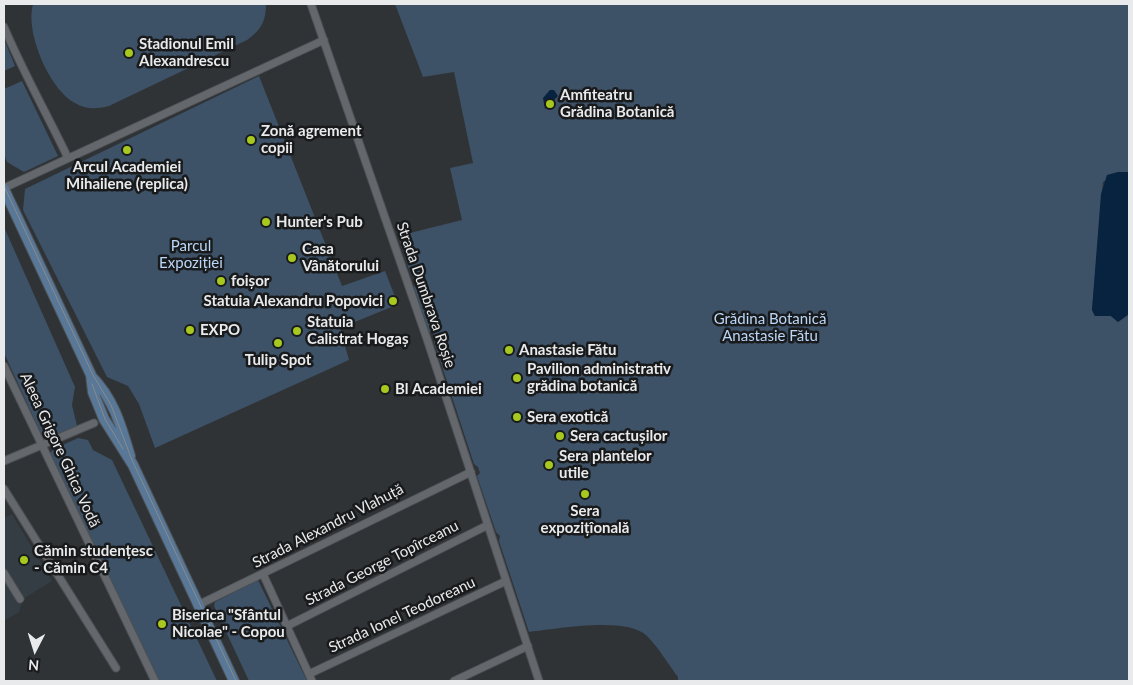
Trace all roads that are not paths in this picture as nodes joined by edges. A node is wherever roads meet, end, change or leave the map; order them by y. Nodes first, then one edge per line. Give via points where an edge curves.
1 (312, 4) edge
2 (4, 28) edge
3 (324, 40) junction
4 (68, 158) junction
5 (4, 189) edge
6 (4, 366) edge
7 (91, 375) junction
8 (94, 423) dead end
9 (43, 446) junction
10 (4, 461) edge
11 (133, 465) junction
12 (471, 472) junction
13 (4, 489) edge
14 (488, 525) junction
15 (4, 573) edge
16 (264, 574) junction
17 (506, 581) junction
18 (20, 599) dead end
19 (198, 605) junction
20 (287, 626) junction
21 (528, 646) junction
22 (116, 668) dead end
23 (308, 674) junction
24 (155, 681) edge
25 (234, 681) edge
26 (312, 681) edge
27 (454, 681) edge
28 (538, 681) edge

1 - 3 street, Strada Dumbrava Roșie
2 - 4 street via 22,71 38,95
3 - 4 street
3 - 12 street, Strada Dumbrava Roșie
4 - 5 street
5 - 7 main road
6 - 9 street, Aleea Grigore Ghica Vodă
7 - 11 main road via 101,413
7 - 11 main road via 111,400 118,415
8 - 9 street
9 - 10 street
9 - 24 street, Aleea Grigore Ghica Vodă
11 - 19 main road
12 - 14 street, Strada Dumbrava Roșie
12 - 16 street, Strada Alexandru Vlahuță
13 - 22 street
14 - 17 street, Strada Dumbrava Roșie
14 - 20 street, Strada George Topîrceanu
15 - 18 street
16 - 19 street, Strada Alexandru Vlahuță
16 - 20 street
17 - 21 street, Strada Dumbrava Roșie
17 - 23 street, Strada Ionel Teodoreanu
19 - 25 main road
20 - 23 street
21 - 27 street
21 - 28 street, Strada Dumbrava Roșie
23 - 26 street

